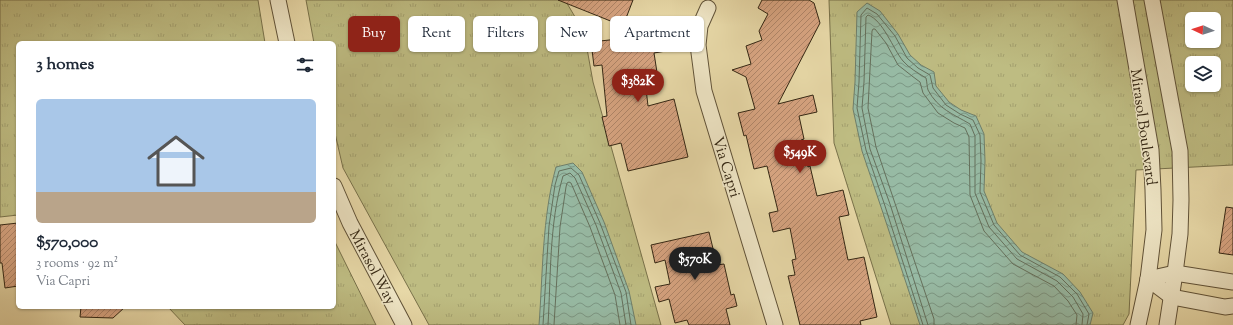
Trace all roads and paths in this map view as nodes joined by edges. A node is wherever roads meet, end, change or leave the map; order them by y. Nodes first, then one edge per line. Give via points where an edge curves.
1 (278, 0) edge
2 (1125, 0) edge
3 (1152, 0) edge
4 (708, 8) dead end
5 (287, 41) edge
6 (336, 191) edge
7 (1175, 273) junction
8 (1148, 279) junction
9 (1233, 282) edge
10 (1172, 297) junction
11 (1233, 306) edge
12 (404, 325) edge
13 (775, 325) edge
14 (1138, 325) edge
15 (1167, 325) edge

1 - 5 street
2 - 8 street, Mirasol Boulevard via 1151,150 1154,230
3 - 7 street, Mirasol Boulevard via 1180,151 1180,234
4 - 13 street, Via Capri via 700,26 698,45 704,91
6 - 12 street, Mirasol Way via 350,223
7 - 8 street
7 - 9 street
7 - 10 street, Mirasol Boulevard
8 - 10 street
8 - 14 street, Mirasol Boulevard
10 - 11 street via 1225,307
10 - 15 street, Mirasol Boulevard

